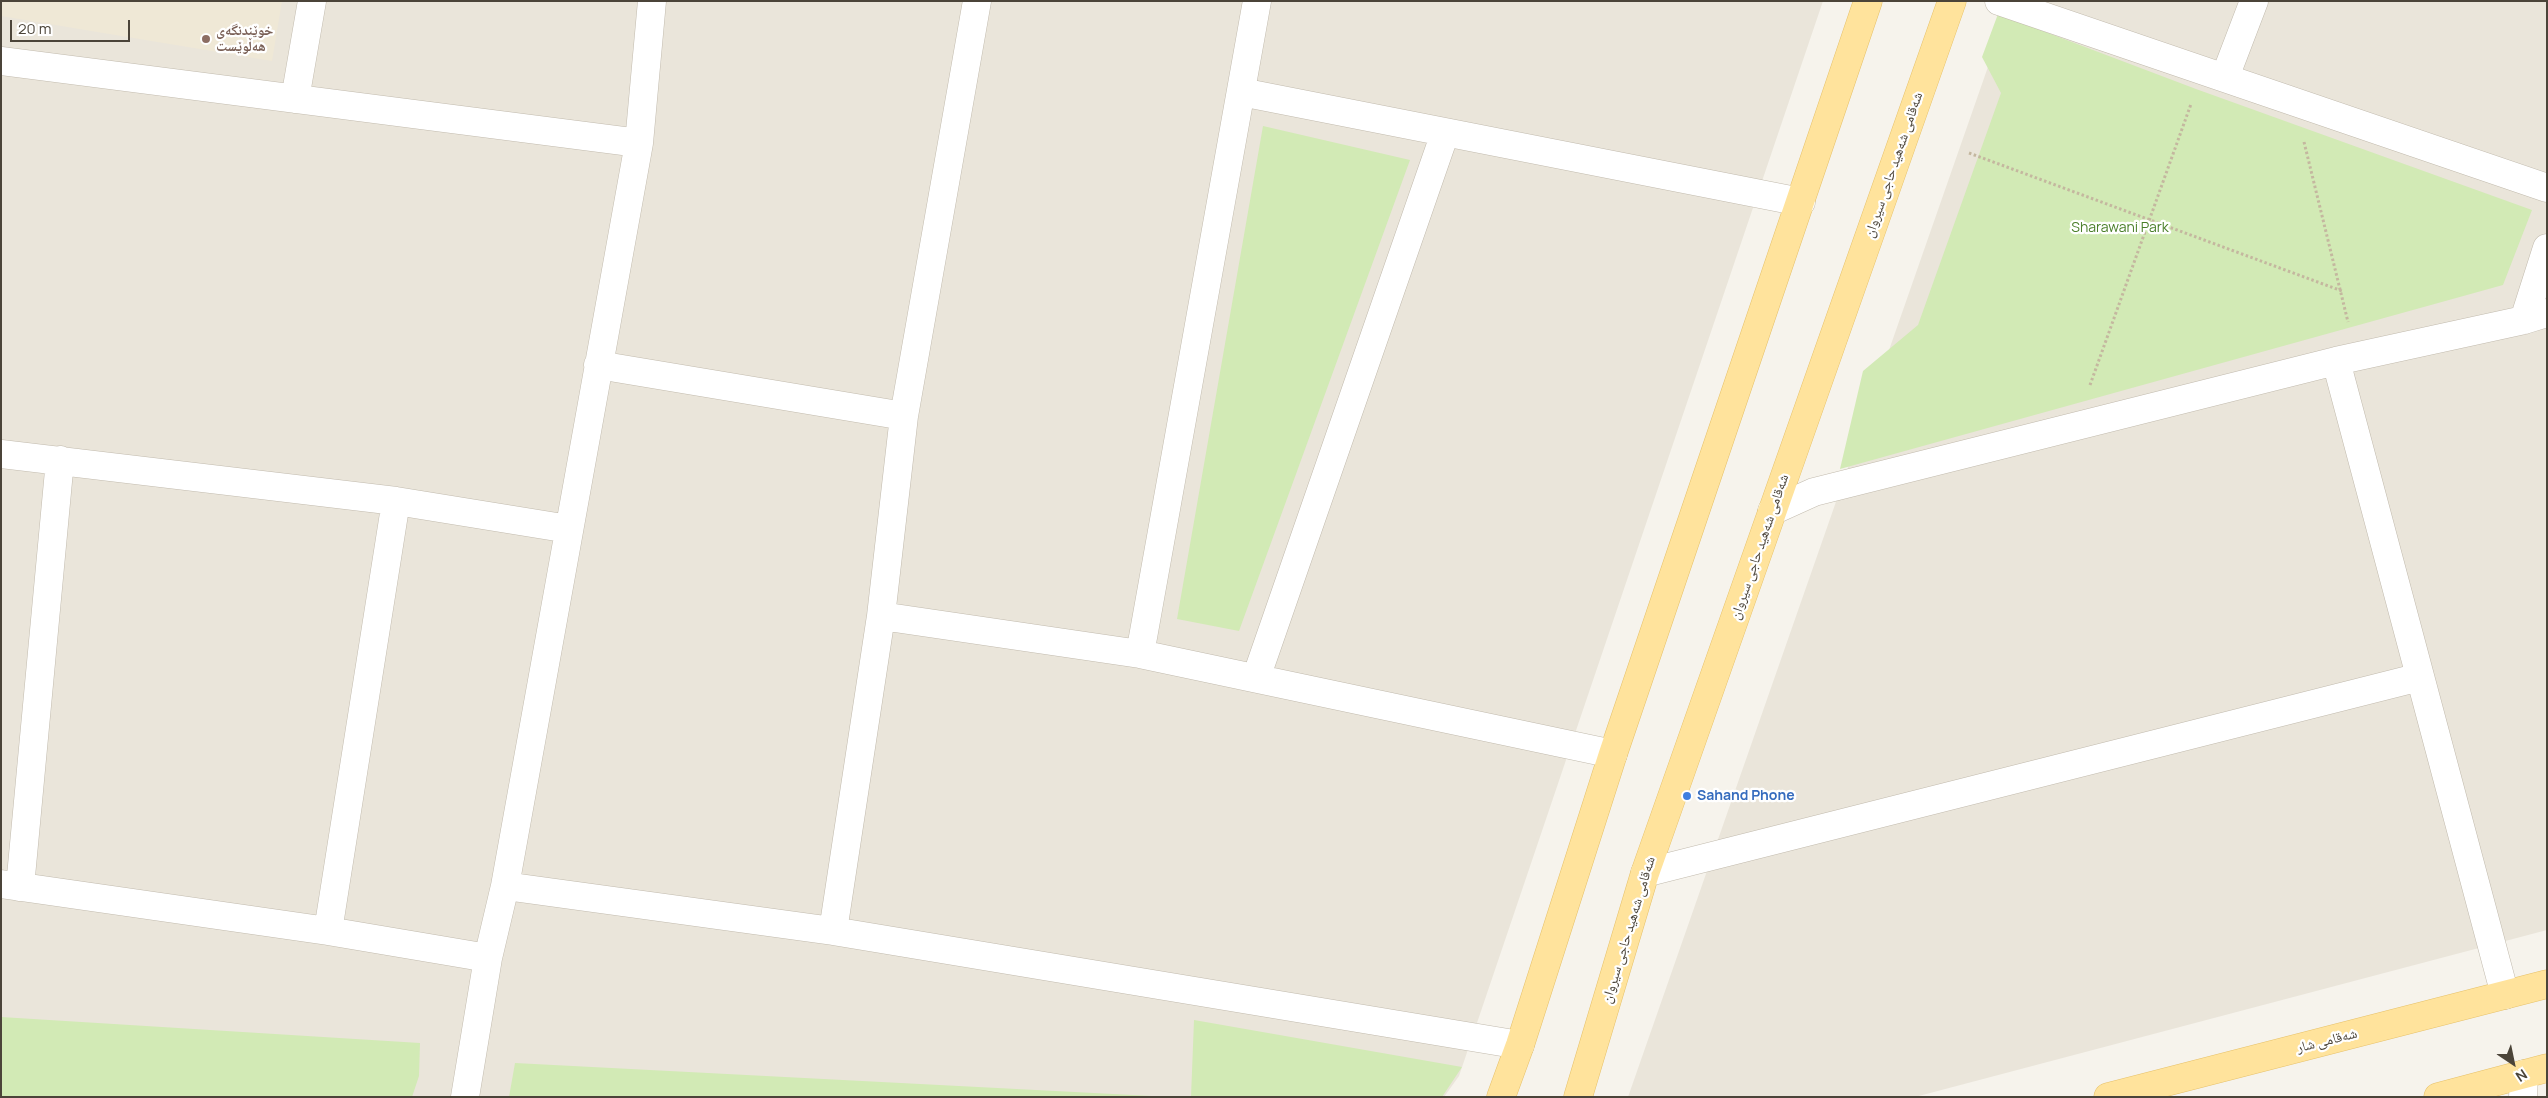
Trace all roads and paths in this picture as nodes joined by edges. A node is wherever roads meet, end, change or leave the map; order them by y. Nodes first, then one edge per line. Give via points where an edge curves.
1 (312, 1) edge
2 (652, 1) edge
3 (977, 1) edge
4 (1257, 1) edge
5 (1868, 1) edge
6 (1952, 1) edge
7 (1999, 1) edge
8 (2254, 1) edge
9 (1, 61) edge
10 (2225, 77) junction
11 (1241, 92) junction
12 (295, 99) junction
13 (2193, 99) dead end
14 (1445, 133) junction
15 (2302, 134) dead end
16 (639, 143) junction
17 (1969, 153) dead end
18 (2547, 188) edge
19 (1802, 202) junction
20 (2150, 220) junction
21 (2547, 248) edge
22 (2342, 291) junction
23 (2535, 317) edge
24 (2349, 328) dead end
25 (2336, 361) junction
26 (598, 365) junction
27 (2088, 391) dead end
28 (904, 416) junction
29 (1, 454) edge
30 (60, 460) junction
31 (396, 501) junction
32 (1772, 511) junction
33 (569, 529) junction
34 (880, 616) junction
35 (1140, 654) junction
36 (2420, 677) junction
37 (1256, 678) junction
38 (1613, 754) junction
39 (1645, 873) junction
40 (11, 886) edge
41 (505, 886) junction
42 (328, 931) junction
43 (833, 931) junction
44 (488, 958) junction
45 (2547, 984) edge
46 (2505, 995) junction
47 (1520, 1045) junction
48 (2531, 1079) edge
49 (465, 1097) edge
50 (1501, 1097) edge
51 (1578, 1097) edge
52 (2108, 1097) edge
53 (2438, 1097) edge

1 - 12 street
2 - 16 street
3 - 28 street
4 - 11 street
5 - 19 main road
6 - 32 main road, شەقامی شەهید حاجی سیروان
7 - 10 street
8 - 10 street
9 - 12 street
10 - 18 street
11 - 14 street
11 - 35 street
12 - 16 street
13 - 20 path
14 - 19 street
14 - 37 street
15 - 22 path
16 - 26 street
17 - 20 path
19 - 38 main road
20 - 22 path
20 - 27 path
21 - 23 street
22 - 24 path
23 - 25 street
25 - 32 street via 1814,492
25 - 36 street
26 - 28 street
26 - 33 street
28 - 34 street
29 - 30 street
30 - 31 street
30 - 40 street
31 - 33 street
31 - 42 street
32 - 39 main road, شەقامی شەهید حاجی سیروان
33 - 41 street
34 - 35 street
34 - 43 street
35 - 37 street
36 - 39 street
36 - 46 street
37 - 38 street
38 - 47 main road
39 - 51 main road, شەقامی شەهید حاجی سیروان
40 - 42 street
41 - 43 street
41 - 44 street
42 - 44 street
43 - 47 street
44 - 49 street
45 - 46 main road, شەقامی شار
46 - 52 main road, شەقامی شار
47 - 50 main road
48 - 53 main road

